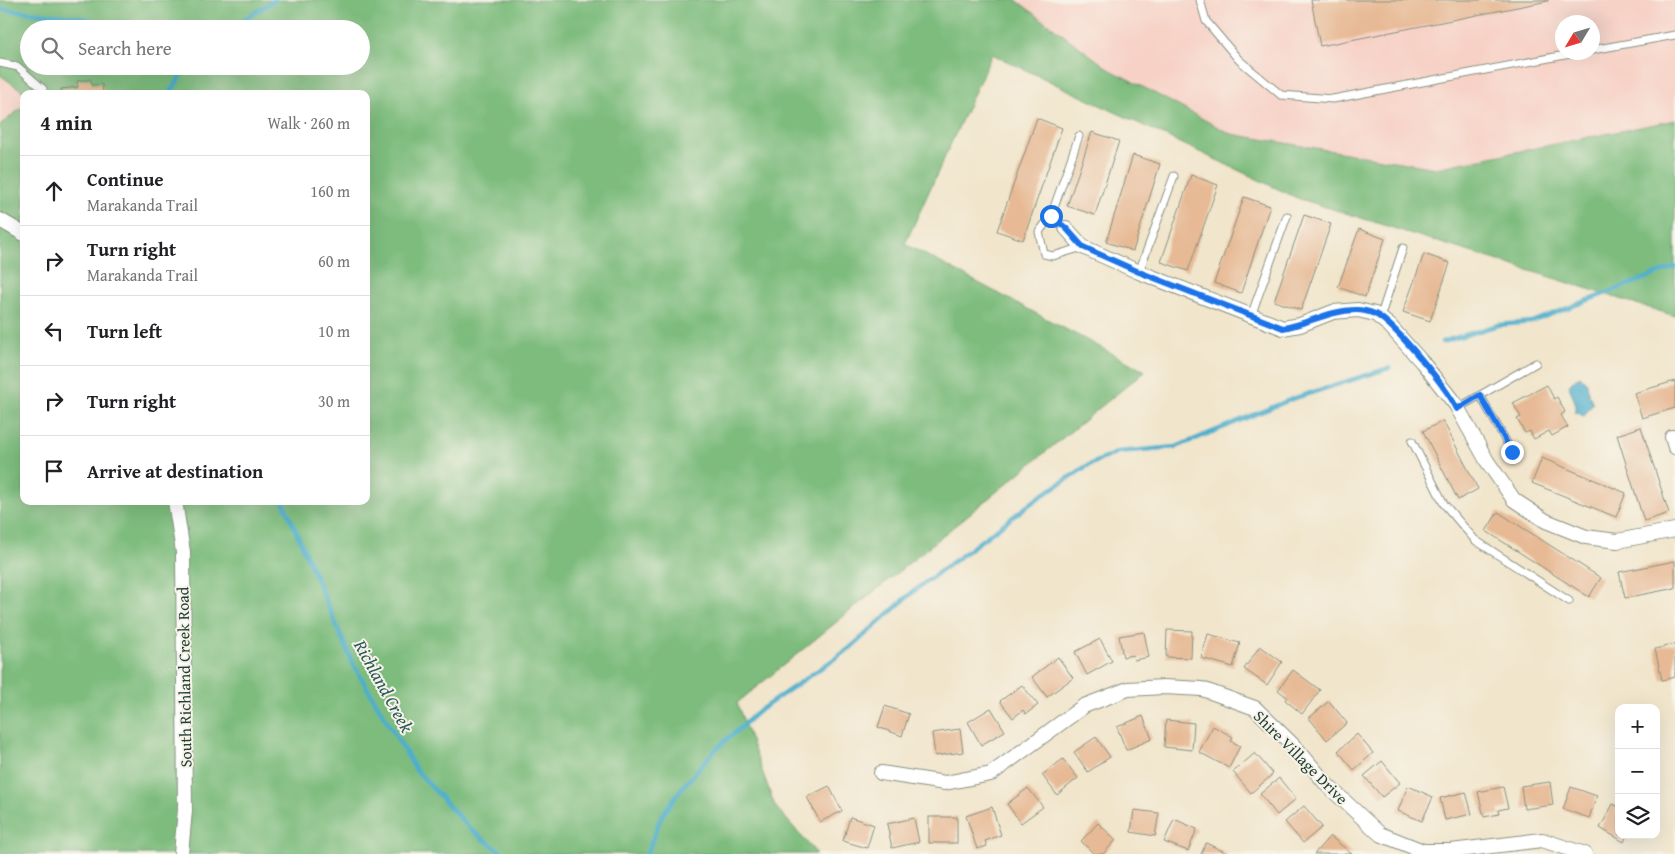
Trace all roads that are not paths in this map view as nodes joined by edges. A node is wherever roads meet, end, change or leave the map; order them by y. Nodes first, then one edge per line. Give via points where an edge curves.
1 (1200, 0) edge
2 (1675, 35) edge
3 (1600, 49) edge
4 (1555, 57) edge
5 (0, 63) edge
6 (20, 69) edge
7 (27, 75) edge
8 (43, 89) dead end
9 (1078, 136) dead end
10 (1174, 176) dead end
11 (1051, 216) junction
12 (1286, 216) dead end
13 (0, 220) edge
14 (1066, 228) joint
15 (20, 232) edge
16 (1083, 247) junction
17 (1403, 248) dead end
18 (1139, 272) junction
19 (1251, 316) junction
20 (1380, 318) junction
21 (1536, 363) dead end
22 (1480, 395) junction
23 (1457, 409) junction
24 (1412, 441) dead end
25 (1512, 452) dead end
26 (176, 505) edge
27 (1675, 530) edge
28 (1569, 601) dead end
29 (881, 773) dead end
30 (1423, 852) edge
31 (182, 854) edge
32 (1585, 854) edge

1 - 4 lane via 1206,21 1238,60 1280,95 1333,99
2 - 3 lane
5 - 6 lane
7 - 8 lane
9 - 11 lane
10 - 18 lane
11 - 14 lane
11 - 16 lane via 1039,232 1044,254 1052,256
12 - 19 lane
13 - 15 street
14 - 16 street
16 - 18 street
17 - 20 lane
18 - 19 street
19 - 20 street via 1283,328 1300,326 1333,312 1358,310
20 - 23 street via 1422,362
21 - 22 lane
22 - 23 lane
22 - 25 lane
23 - 27 street via 1487,462 1514,500 1546,521 1586,537 1617,541
24 - 28 lane via 1444,504 1476,540
26 - 31 street, South Richland Creek Road via 183,552 185,810
29 - 30 street, Shire Village Drive via 945,783 991,774 1084,706 1128,689 1202,689 1255,708 1298,750 1327,785 1380,834
30 - 32 street, Shire Village Drive via 1542,840

